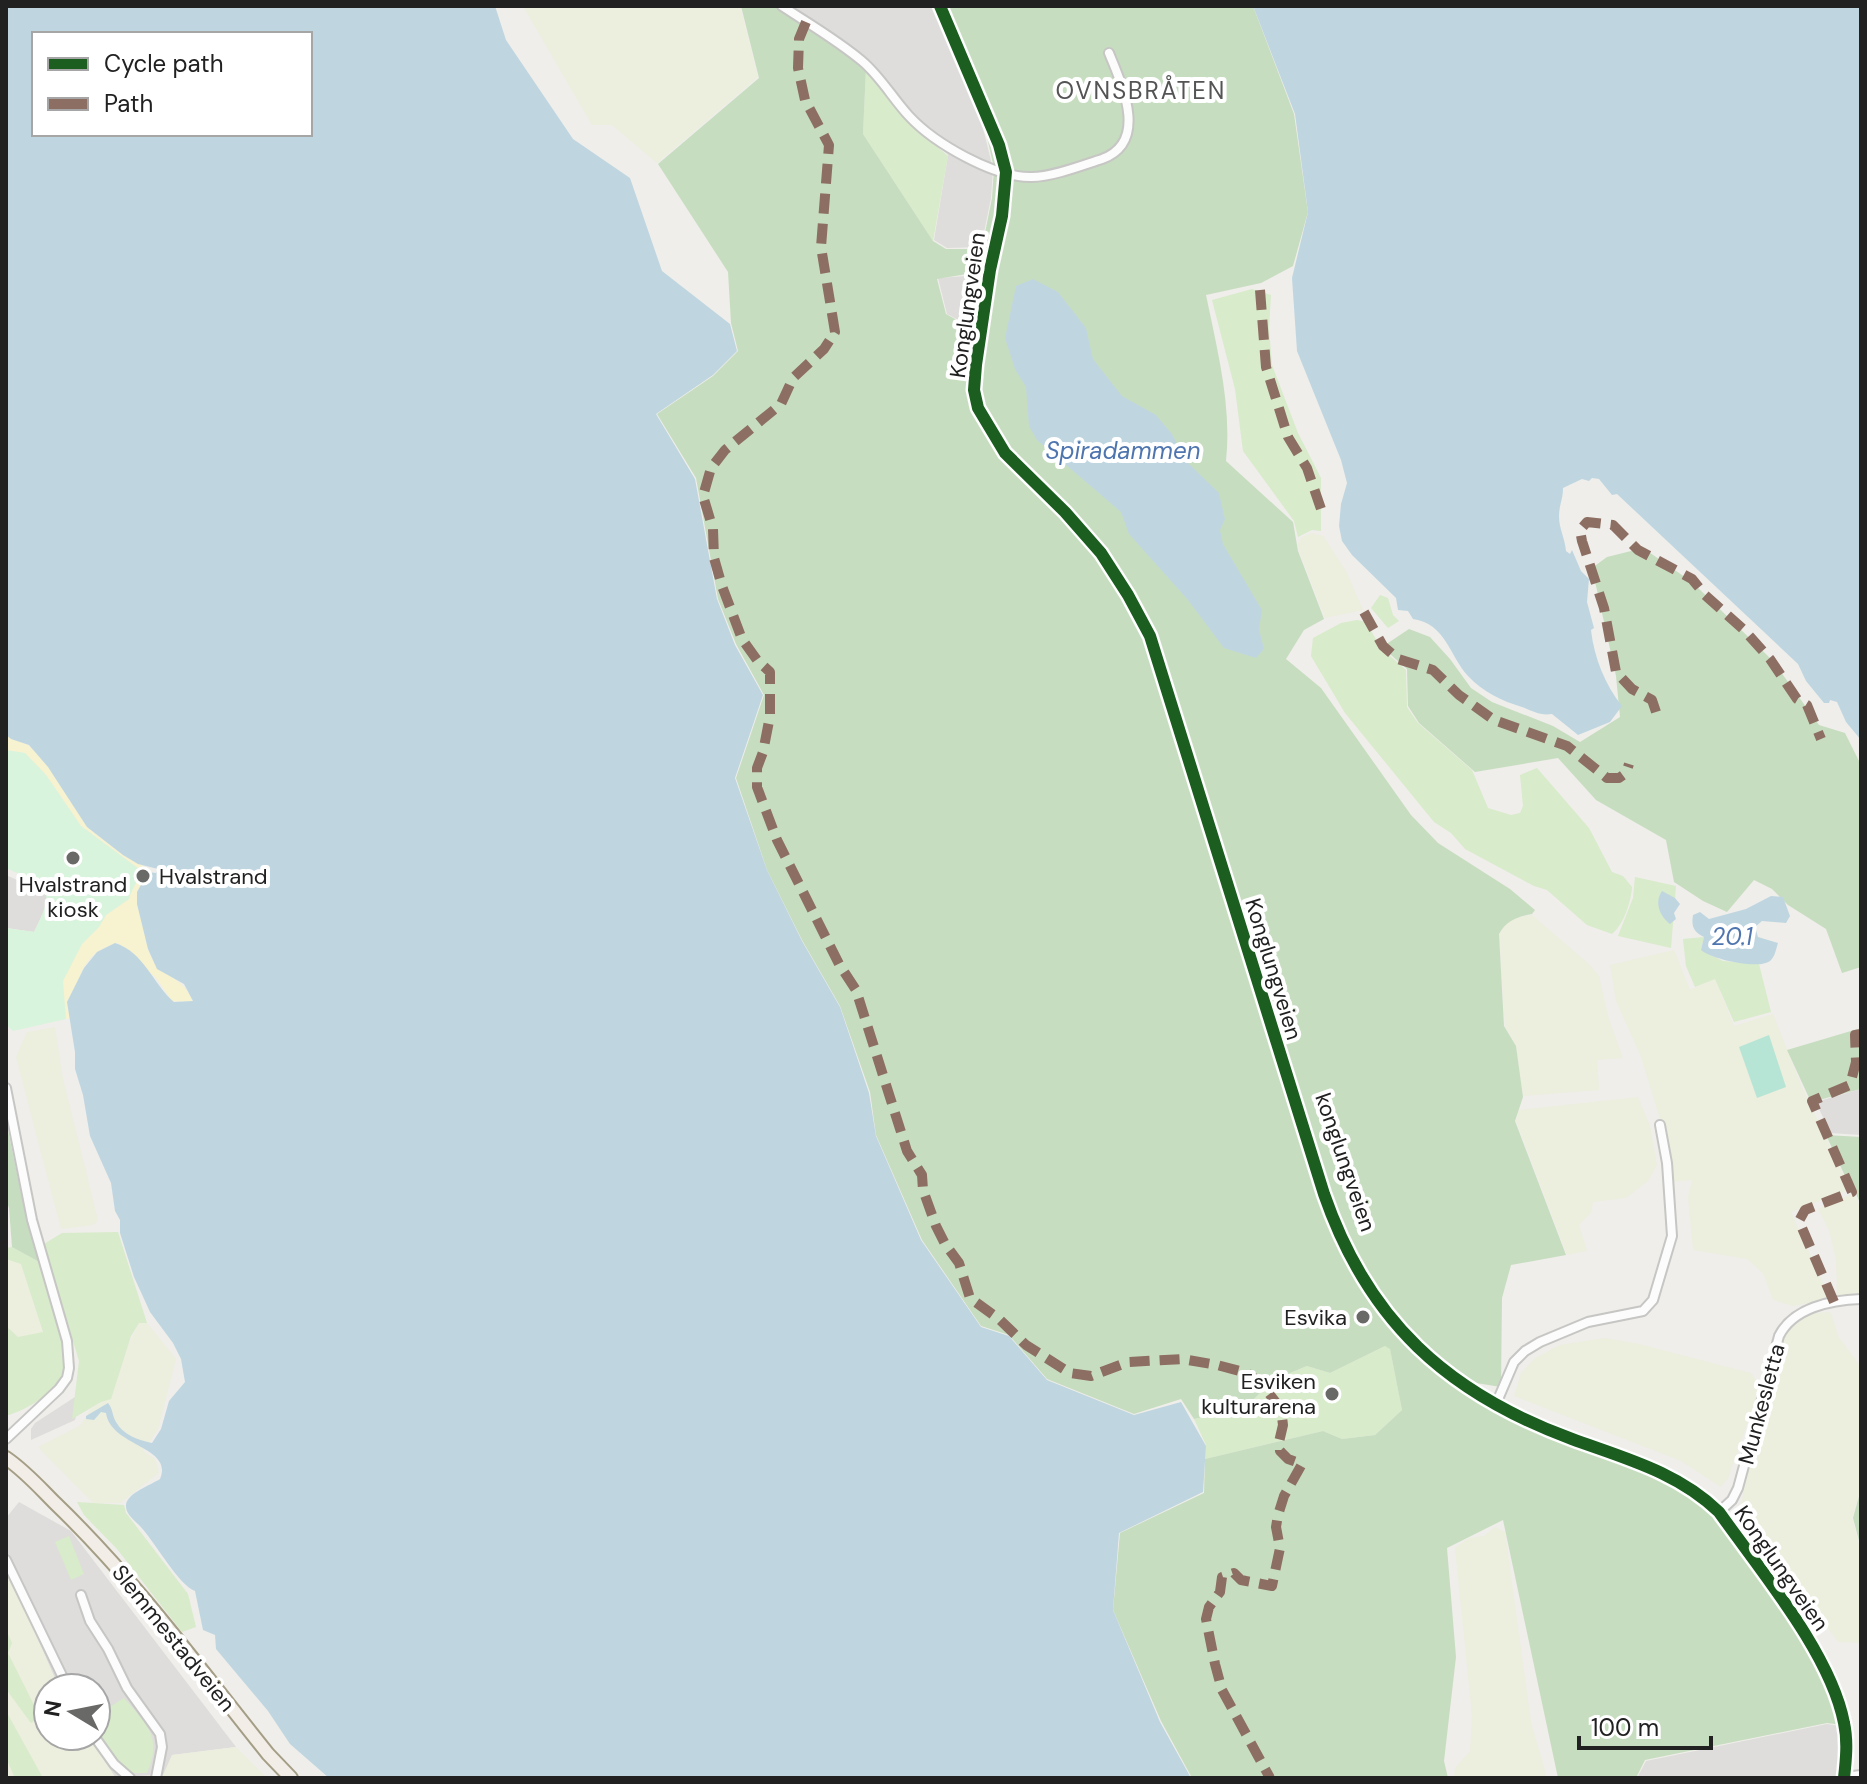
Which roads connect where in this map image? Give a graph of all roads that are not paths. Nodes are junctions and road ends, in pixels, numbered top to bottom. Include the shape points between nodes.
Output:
1 (782, 6) edge
2 (940, 6) edge
3 (1109, 53) dead end
4 (1006, 172) junction
5 (6, 1088) edge
6 (1660, 1125) dead end
7 (1861, 1299) edge
8 (1496, 1404) junction
9 (6, 1439) edge
10 (6, 1458) edge
11 (6, 1468) edge
12 (53, 1501) junction
13 (1719, 1512) junction
14 (6, 1560) edge
15 (81, 1595) dead end
16 (60, 1672) edge
17 (104, 1752) edge
18 (1861, 1775) edge
19 (1844, 1777) edge
20 (130, 1778) edge
21 (156, 1778) edge
22 (291, 1778) edge

1 - 4 street via 864,62 940,144
2 - 4 street, Konglungveien
3 - 4 street via 1127,99 1129,122 1119,151 1032,177
4 - 8 street, Konglungveien via 976,365 978,408 1005,453 1101,553 1150,636 1324,1194 1349,1257 1386,1314 1416,1346
5 - 9 street via 69,1368 59,1389
6 - 8 street via 1672,1236 1653,1300 1643,1311 1588,1322 1525,1351 1514,1362
7 - 13 street, Munkesletta via 1799,1312 1784,1325 1738,1488
8 - 13 street, Konglungveien via 1669,1475
10 - 12 main road, Slemmestadveien
11 - 12 main road, Slemmestadveien
12 - 22 main road, Slemmestadveien via 135,1586
13 - 19 street, Konglungveien via 1827,1672 1845,1726
14 - 16 street
15 - 21 street via 127,1688 160,1734
17 - 20 street
18 - 19 street

